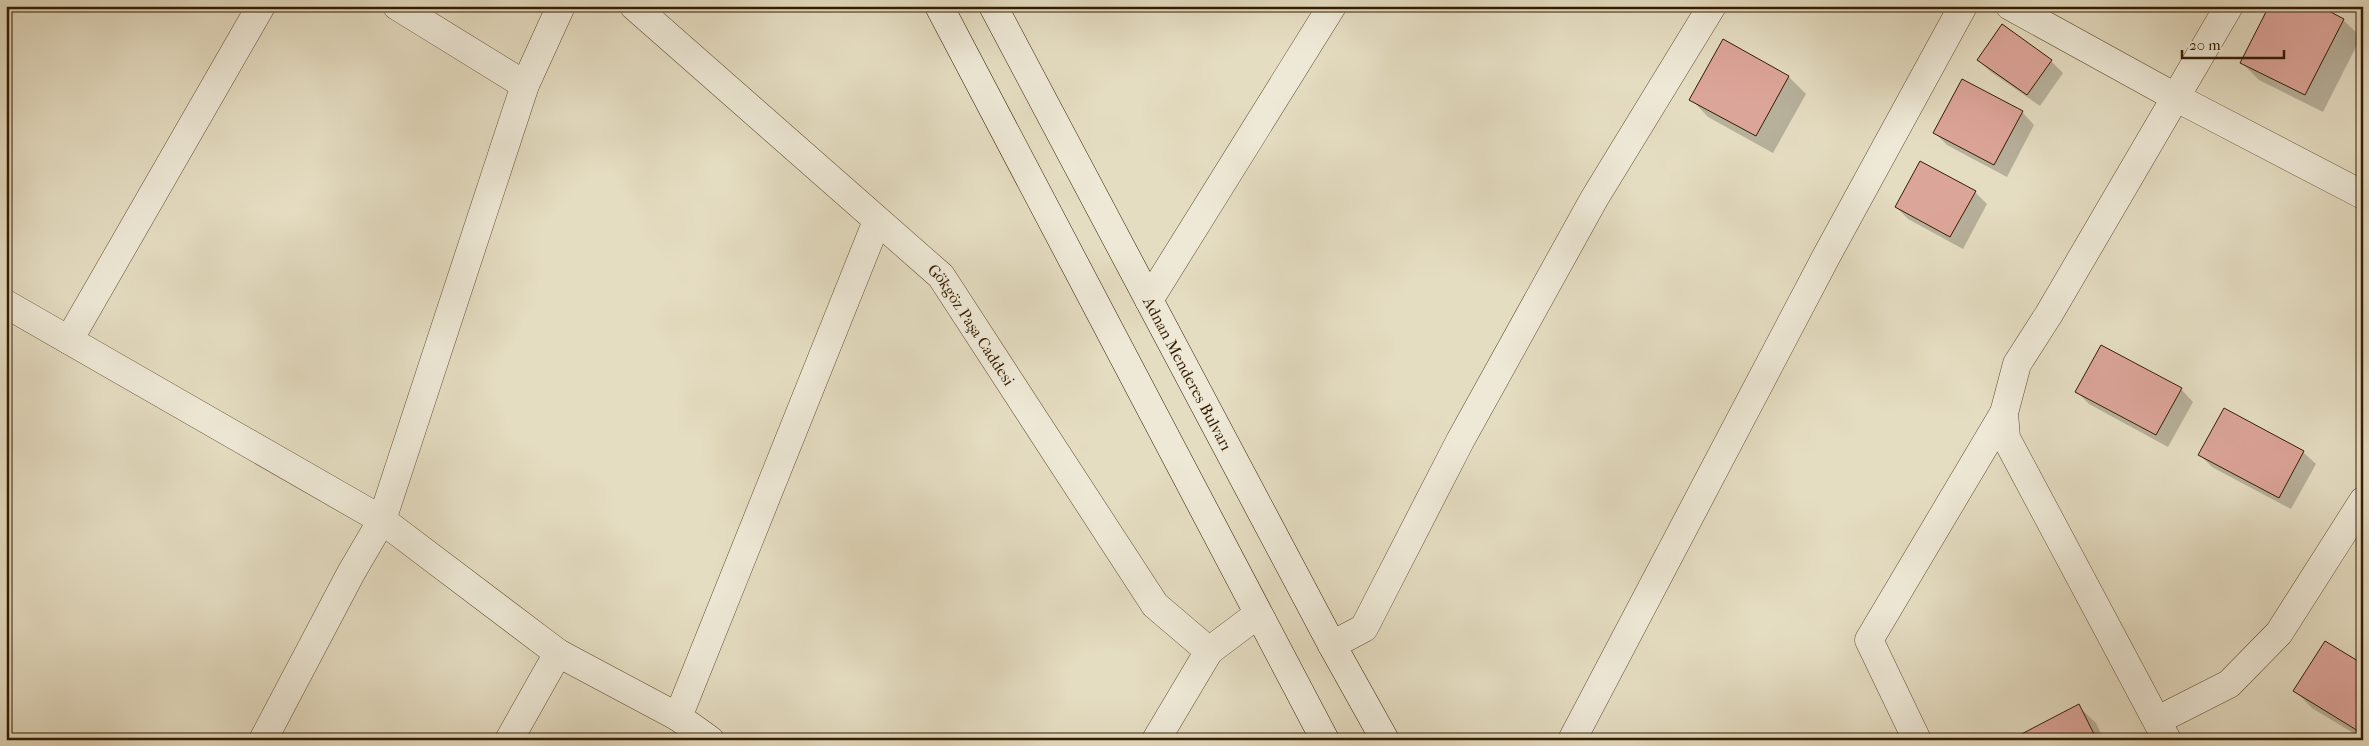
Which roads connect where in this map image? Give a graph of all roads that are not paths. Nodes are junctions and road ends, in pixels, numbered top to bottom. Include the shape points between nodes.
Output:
1 (261, 6) edge
2 (397, 6) edge
3 (561, 6) edge
4 (634, 6) edge
5 (939, 6) edge
6 (993, 6) edge
7 (1332, 6) edge
8 (1712, 6) edge
9 (1963, 6) edge
10 (2010, 6) edge
11 (2228, 6) edge
12 (525, 85) junction
13 (2177, 98) junction
14 (2363, 195) edge
15 (877, 221) junction
16 (1149, 300) junction
17 (6, 304) edge
18 (69, 340) junction
19 (2004, 413) junction
20 (2363, 500) edge
21 (382, 520) junction
22 (1257, 615) junction
23 (1332, 645) junction
24 (1209, 651) junction
25 (558, 653) junction
26 (678, 717) junction
27 (2163, 730) edge
28 (263, 740) edge
29 (509, 740) edge
30 (710, 740) edge
31 (1156, 740) edge
32 (1324, 740) edge
33 (1385, 740) edge
34 (1572, 740) edge
35 (1917, 740) edge

1 - 18 street
2 - 12 street
3 - 12 street
4 - 15 street, Gökgöz Paşa Caddesi
5 - 22 street
6 - 16 street, Adnan Menderes Bulvarı
7 - 16 street
8 - 23 street via 1594,199 1460,441 1364,628
9 - 34 street via 1826,254
10 - 13 street
11 - 13 street
12 - 21 street
13 - 14 street
13 - 19 street via 2018,364
15 - 24 street, Gökgöz Paşa Caddesi via 941,276 1155,605
15 - 26 street
16 - 23 street, Adnan Menderes Bulvarı
17 - 18 street
18 - 21 street
19 - 27 street via 2006,438
19 - 35 street via 1869,640
20 - 27 street via 2280,633 2229,684
21 - 25 street
21 - 28 street
22 - 24 street
22 - 32 street
23 - 33 street, Adnan Menderes Bulvarı
24 - 31 street
25 - 26 street
25 - 29 street
26 - 30 street

